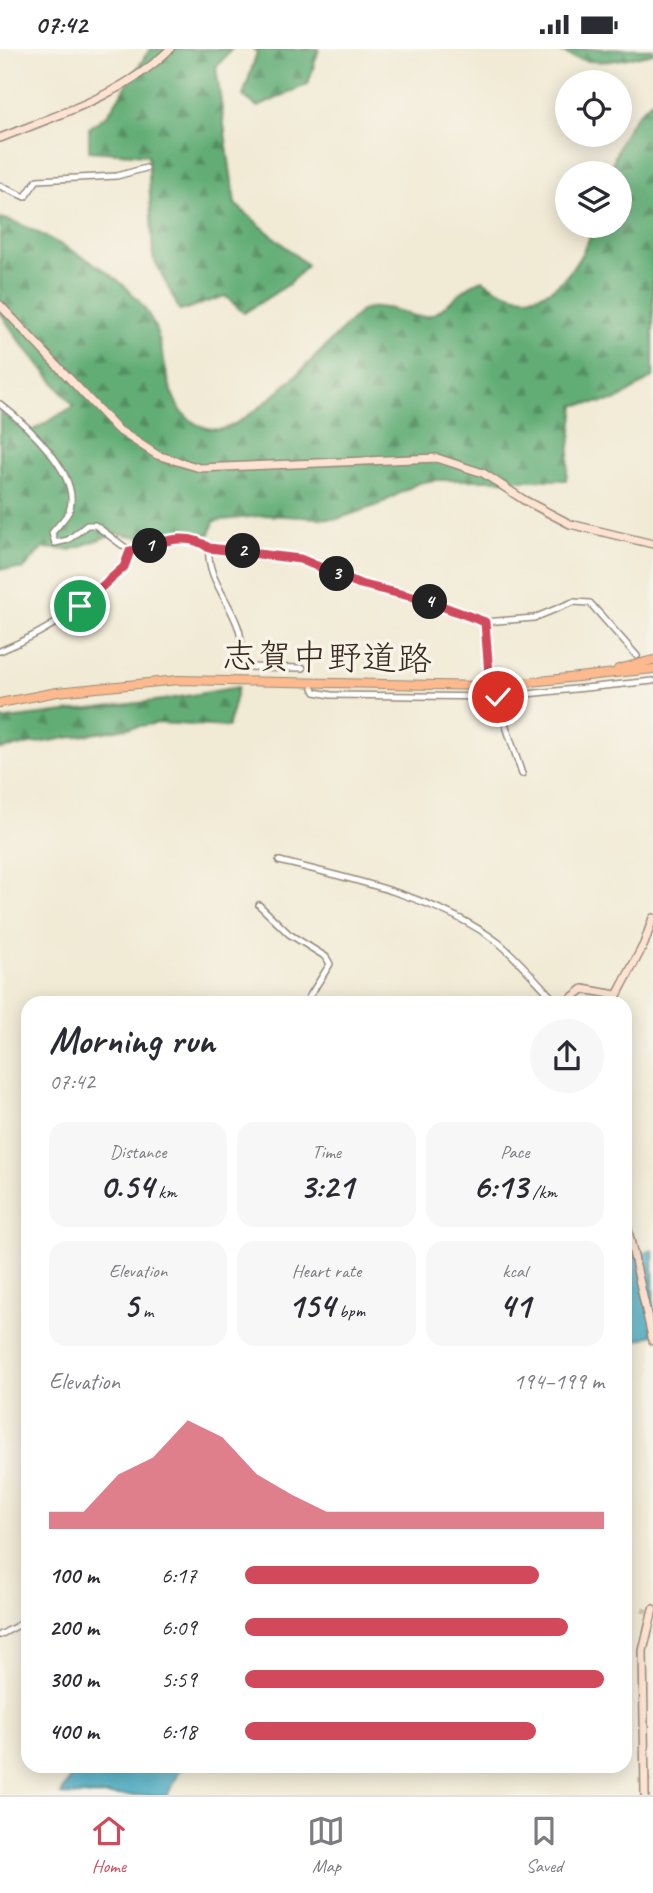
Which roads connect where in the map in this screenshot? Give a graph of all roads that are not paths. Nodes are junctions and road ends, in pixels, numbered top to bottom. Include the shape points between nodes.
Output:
1 (170, 49) edge
2 (0, 138) edge
3 (146, 168) dead end
4 (0, 186) edge
5 (0, 305) edge
6 (0, 404) edge
7 (653, 544) edge
8 (209, 548) junction
9 (130, 551) junction
10 (485, 622) junction
11 (0, 651) edge
12 (637, 656) dead end
13 (653, 660) edge
14 (303, 668) dead end
15 (653, 669) edge
16 (595, 676) junction
17 (653, 681) edge
18 (313, 688) dead end
19 (498, 697) junction
20 (2, 703) edge
21 (522, 774) dead end
22 (279, 860) dead end
23 (259, 905) dead end
24 (653, 918) edge
25 (310, 996) edge
26 (551, 996) edge
27 (574, 996) edge
28 (605, 996) edge
29 (617, 996) edge
30 (632, 1252) edge
31 (653, 1341) edge
32 (653, 1609) edge
33 (21, 1624) edge
34 (0, 1635) edge
35 (645, 1795) edge

1 - 2 street via 115,89
3 - 4 street via 117,176 37,180 25,197
5 - 7 street via 117,429 173,461 200,468 437,458 484,473 570,524
6 - 9 street via 41,439 56,459 70,494 69,510 52,533 55,543 68,540 83,526 95,525
8 - 9 street via 186,537
8 - 10 street via 300,559 360,584 425,600
8 - 14 street via 208,562 239,629 243,660 249,667
9 - 11 street via 124,567 61,621
10 - 12 street via 534,618 573,602 590,603
10 - 19 street via 489,675
13 - 16 main road
15 - 16 main road, 志賀中野道路
16 - 20 main road, 志賀中野道路, bridge via 486,686 178,680 57,692
17 - 19 street
18 - 19 street via 331,695
19 - 21 street
22 - 26 street via 387,889 453,916 500,944
23 - 25 street via 330,964
24 - 29 street
27 - 28 street via 583,989
30 - 31 street
32 - 35 street via 643,1651
33 - 34 street

